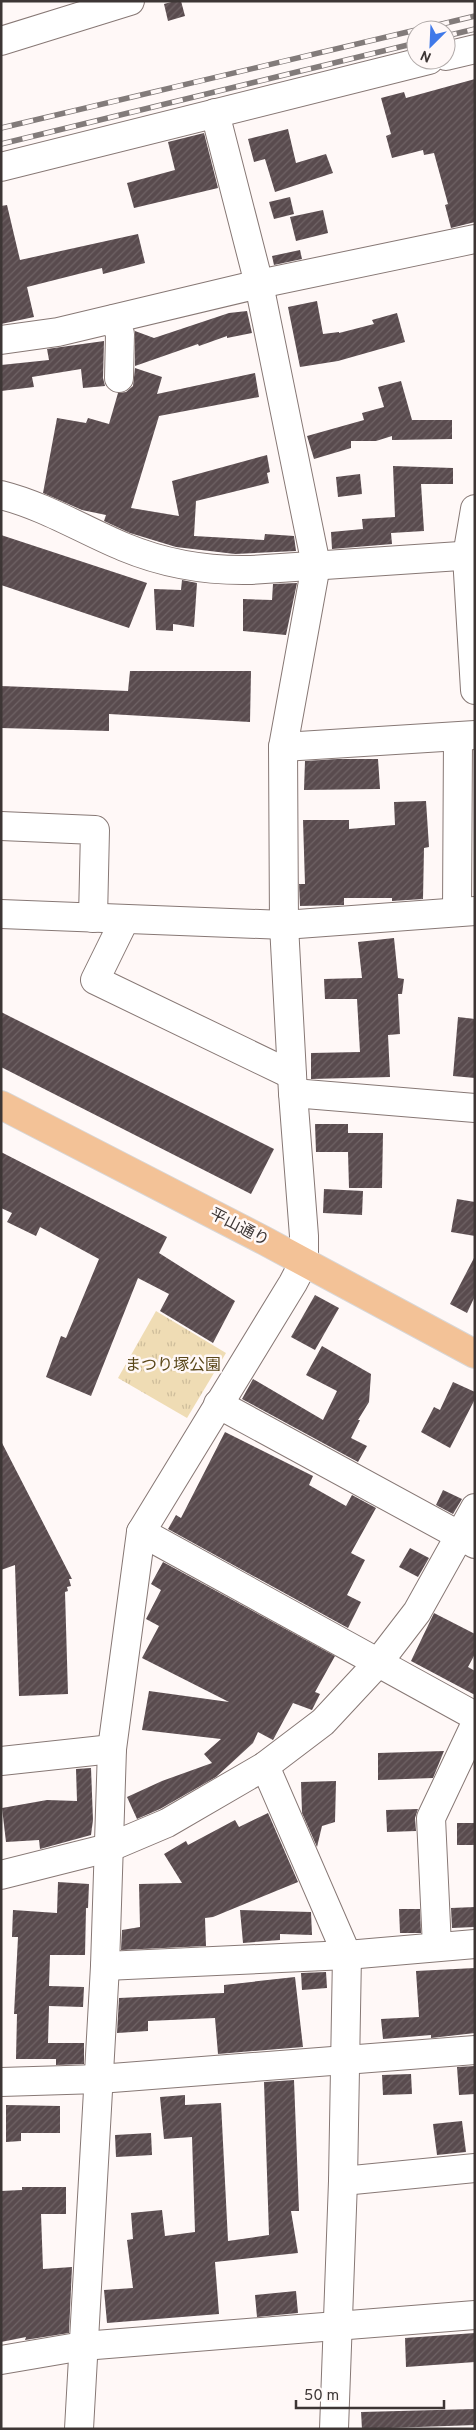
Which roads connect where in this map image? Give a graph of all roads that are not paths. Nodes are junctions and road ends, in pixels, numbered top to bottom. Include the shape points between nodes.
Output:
1 (112, 4) edge
2 (1, 41) edge
3 (475, 48) edge
4 (456, 53) edge
5 (406, 66) edge
6 (215, 113) junction
7 (1, 167) edge
8 (475, 239) edge
9 (260, 284) junction
10 (114, 319) junction
11 (1, 340) edge
12 (119, 378) dead end
13 (1, 495) edge
14 (475, 509) edge
15 (471, 556) edge
16 (316, 565) junction
17 (475, 690) edge
18 (466, 736) edge
19 (283, 747) junction
20 (1, 826) edge
21 (466, 911) edge
22 (1, 914) edge
23 (93, 918) junction
24 (125, 919) junction
25 (284, 925) junction
26 (293, 1084) junction
27 (1, 1104) edge
28 (475, 1108) edge
29 (304, 1262) junction
30 (475, 1354) edge
31 (218, 1404) junction
32 (475, 1508) edge
33 (141, 1532) junction
34 (467, 1540) edge
35 (377, 1664) junction
36 (475, 1716) edge
37 (475, 1726) edge
38 (112, 1749) junction
39 (1, 1761) edge
40 (265, 1766) junction
41 (108, 1848) junction
42 (1, 1875) edge
43 (475, 1944) edge
44 (437, 1947) junction
45 (347, 1954) junction
46 (105, 1966) junction
47 (475, 2050) edge
48 (346, 2060) junction
49 (99, 2078) junction
50 (1, 2082) edge
51 (475, 2168) edge
52 (343, 2180) junction
53 (475, 2315) edge
54 (339, 2325) junction
55 (82, 2346) junction
56 (1, 2360) edge
57 (79, 2429) edge
58 (334, 2429) edge

1 - 2 street
3 - 4 street
5 - 6 street
6 - 7 street
6 - 9 street
8 - 9 street
9 - 10 street
9 - 16 street
10 - 11 street via 58,332
10 - 12 street via 120,334
13 - 16 street via 41,508 124,547 188,566 236,570
14 - 15 street
15 - 16 street
15 - 17 street
16 - 19 street
18 - 19 street
18 - 21 street
19 - 25 street
20 - 23 street via 95,830
21 - 25 street
22 - 23 street
23 - 24 street
24 - 25 street
24 - 26 street via 95,980
25 - 26 street
26 - 28 street
26 - 29 street
27 - 29 main road, 平山通り
29 - 30 main road, 平山通り
29 - 31 street
31 - 33 street
31 - 34 street
32 - 34 street
33 - 35 street
33 - 38 street
34 - 35 street
35 - 36 street
35 - 40 street via 323,1722
37 - 44 street via 431,1818
38 - 39 street
38 - 41 street
40 - 41 street via 167,1824
40 - 45 street
41 - 42 street
41 - 46 street
43 - 44 street
44 - 45 street
45 - 46 street
45 - 48 street
46 - 49 street
47 - 48 street
48 - 49 street
48 - 52 street
49 - 50 street
49 - 55 street
51 - 52 street
52 - 54 street
53 - 54 street
54 - 55 street
54 - 58 street
55 - 56 street
55 - 57 street

